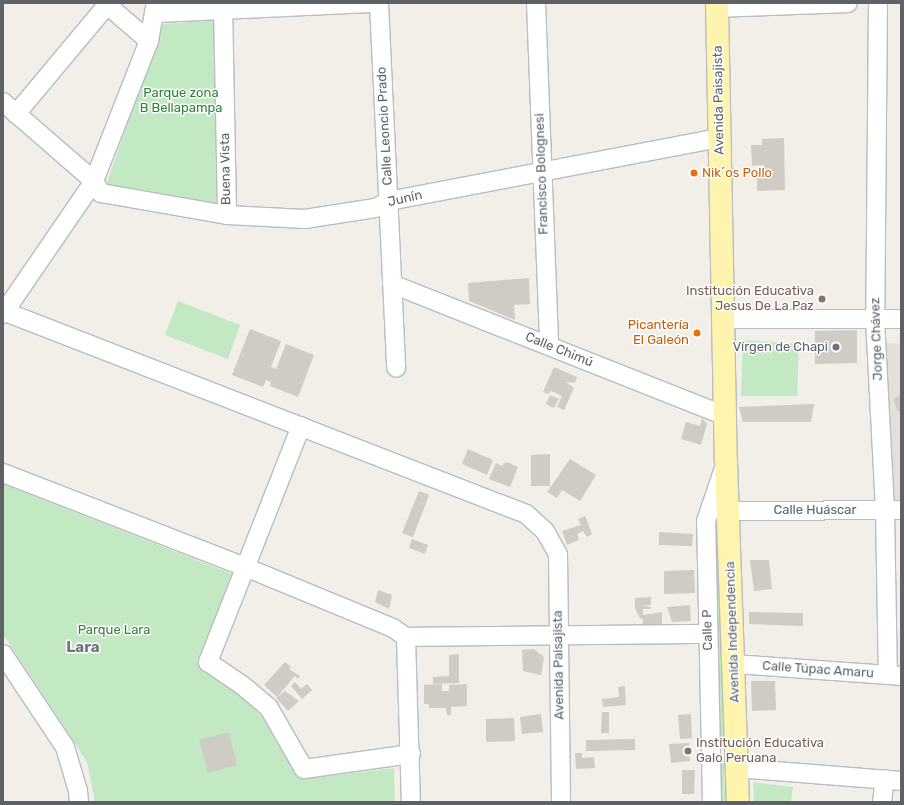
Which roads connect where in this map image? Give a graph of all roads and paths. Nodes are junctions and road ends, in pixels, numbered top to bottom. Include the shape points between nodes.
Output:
1 (372, 3) edge
2 (379, 3) edge
3 (536, 3) edge
4 (848, 3) edge
5 (878, 3) edge
6 (106, 4) edge
7 (717, 6) edge
8 (178, 7) edge
9 (223, 7) edge
10 (156, 8) edge
11 (149, 41) junction
12 (9, 108) edge
13 (720, 138) junction
14 (542, 172) junction
15 (94, 181) junction
16 (389, 201) junction
17 (227, 215) junction
18 (392, 284) junction
19 (4, 312) edge
20 (723, 319) junction
21 (875, 319) junction
22 (901, 319) edge
23 (549, 346) junction
24 (396, 368) dead end
25 (726, 416) junction
26 (301, 426) junction
27 (726, 461) junction
28 (3, 473) edge
29 (893, 510) edge
30 (729, 511) junction
31 (245, 567) junction
32 (708, 634) junction
33 (559, 635) junction
34 (406, 637) junction
35 (3, 654) edge
36 (735, 664) junction
37 (894, 675) edge
38 (411, 754) junction
39 (737, 768) junction
40 (893, 780) edge
41 (79, 802) edge
42 (411, 802) edge
43 (561, 802) edge
44 (712, 802) edge
45 (738, 802) edge
46 (882, 802) edge

1 - 9 street
2 - 16 street, Calle Leoncio Prado
3 - 14 street, Francisco Bolognesi
4 - 7 street
5 - 21 street, Jorge Chávez
6 - 11 street
6 - 12 street
7 - 13 main road, Avenida Paisajista
8 - 9 street
8 - 10 street
9 - 17 street, Buena Vista
10 - 11 street
11 - 15 street
12 - 15 street, Junín
13 - 14 street, Junín
13 - 20 main road, Avenida Paisajista
14 - 16 street, Junín
14 - 23 street, Francisco Bolognesi
15 - 17 street, Junín via 101,193
15 - 19 street
16 - 17 street, Junín via 375,208 305,219
16 - 18 street, Calle Leoncio Prado
18 - 23 street, Calle Chimú
18 - 24 street, Calle Leoncio Prado
19 - 26 street, Avenida Paisajista
20 - 21 street
20 - 25 main road, Avenida Paisajista
21 - 22 street
21 - 29 street, Jorge Chávez
23 - 25 street, Calle Chimú
25 - 27 main road, Avenida Paisajista
26 - 31 street
26 - 33 street, Avenida Paisajista via 526,514 545,531 558,554
27 - 30 main road, Avenida Independencia
27 - 32 street, Calle P via 706,521
28 - 31 street
29 - 30 street, Calle Huáscar
29 - 37 street, Jorge Chávez
30 - 36 main road, Avenida Independencia
31 - 34 street via 393,628
31 - 38 street via 208,662 242,685 269,708 304,769
32 - 33 street
32 - 44 street, Calle P
33 - 34 street
33 - 43 street, Avenida Paisajista
34 - 38 street
35 - 41 street via 65,747
36 - 37 street, Calle Túpac Amaru
36 - 39 main road, Avenida Independencia
38 - 42 street
39 - 40 street
39 - 45 main road, Avenida Independencia
40 - 46 street

